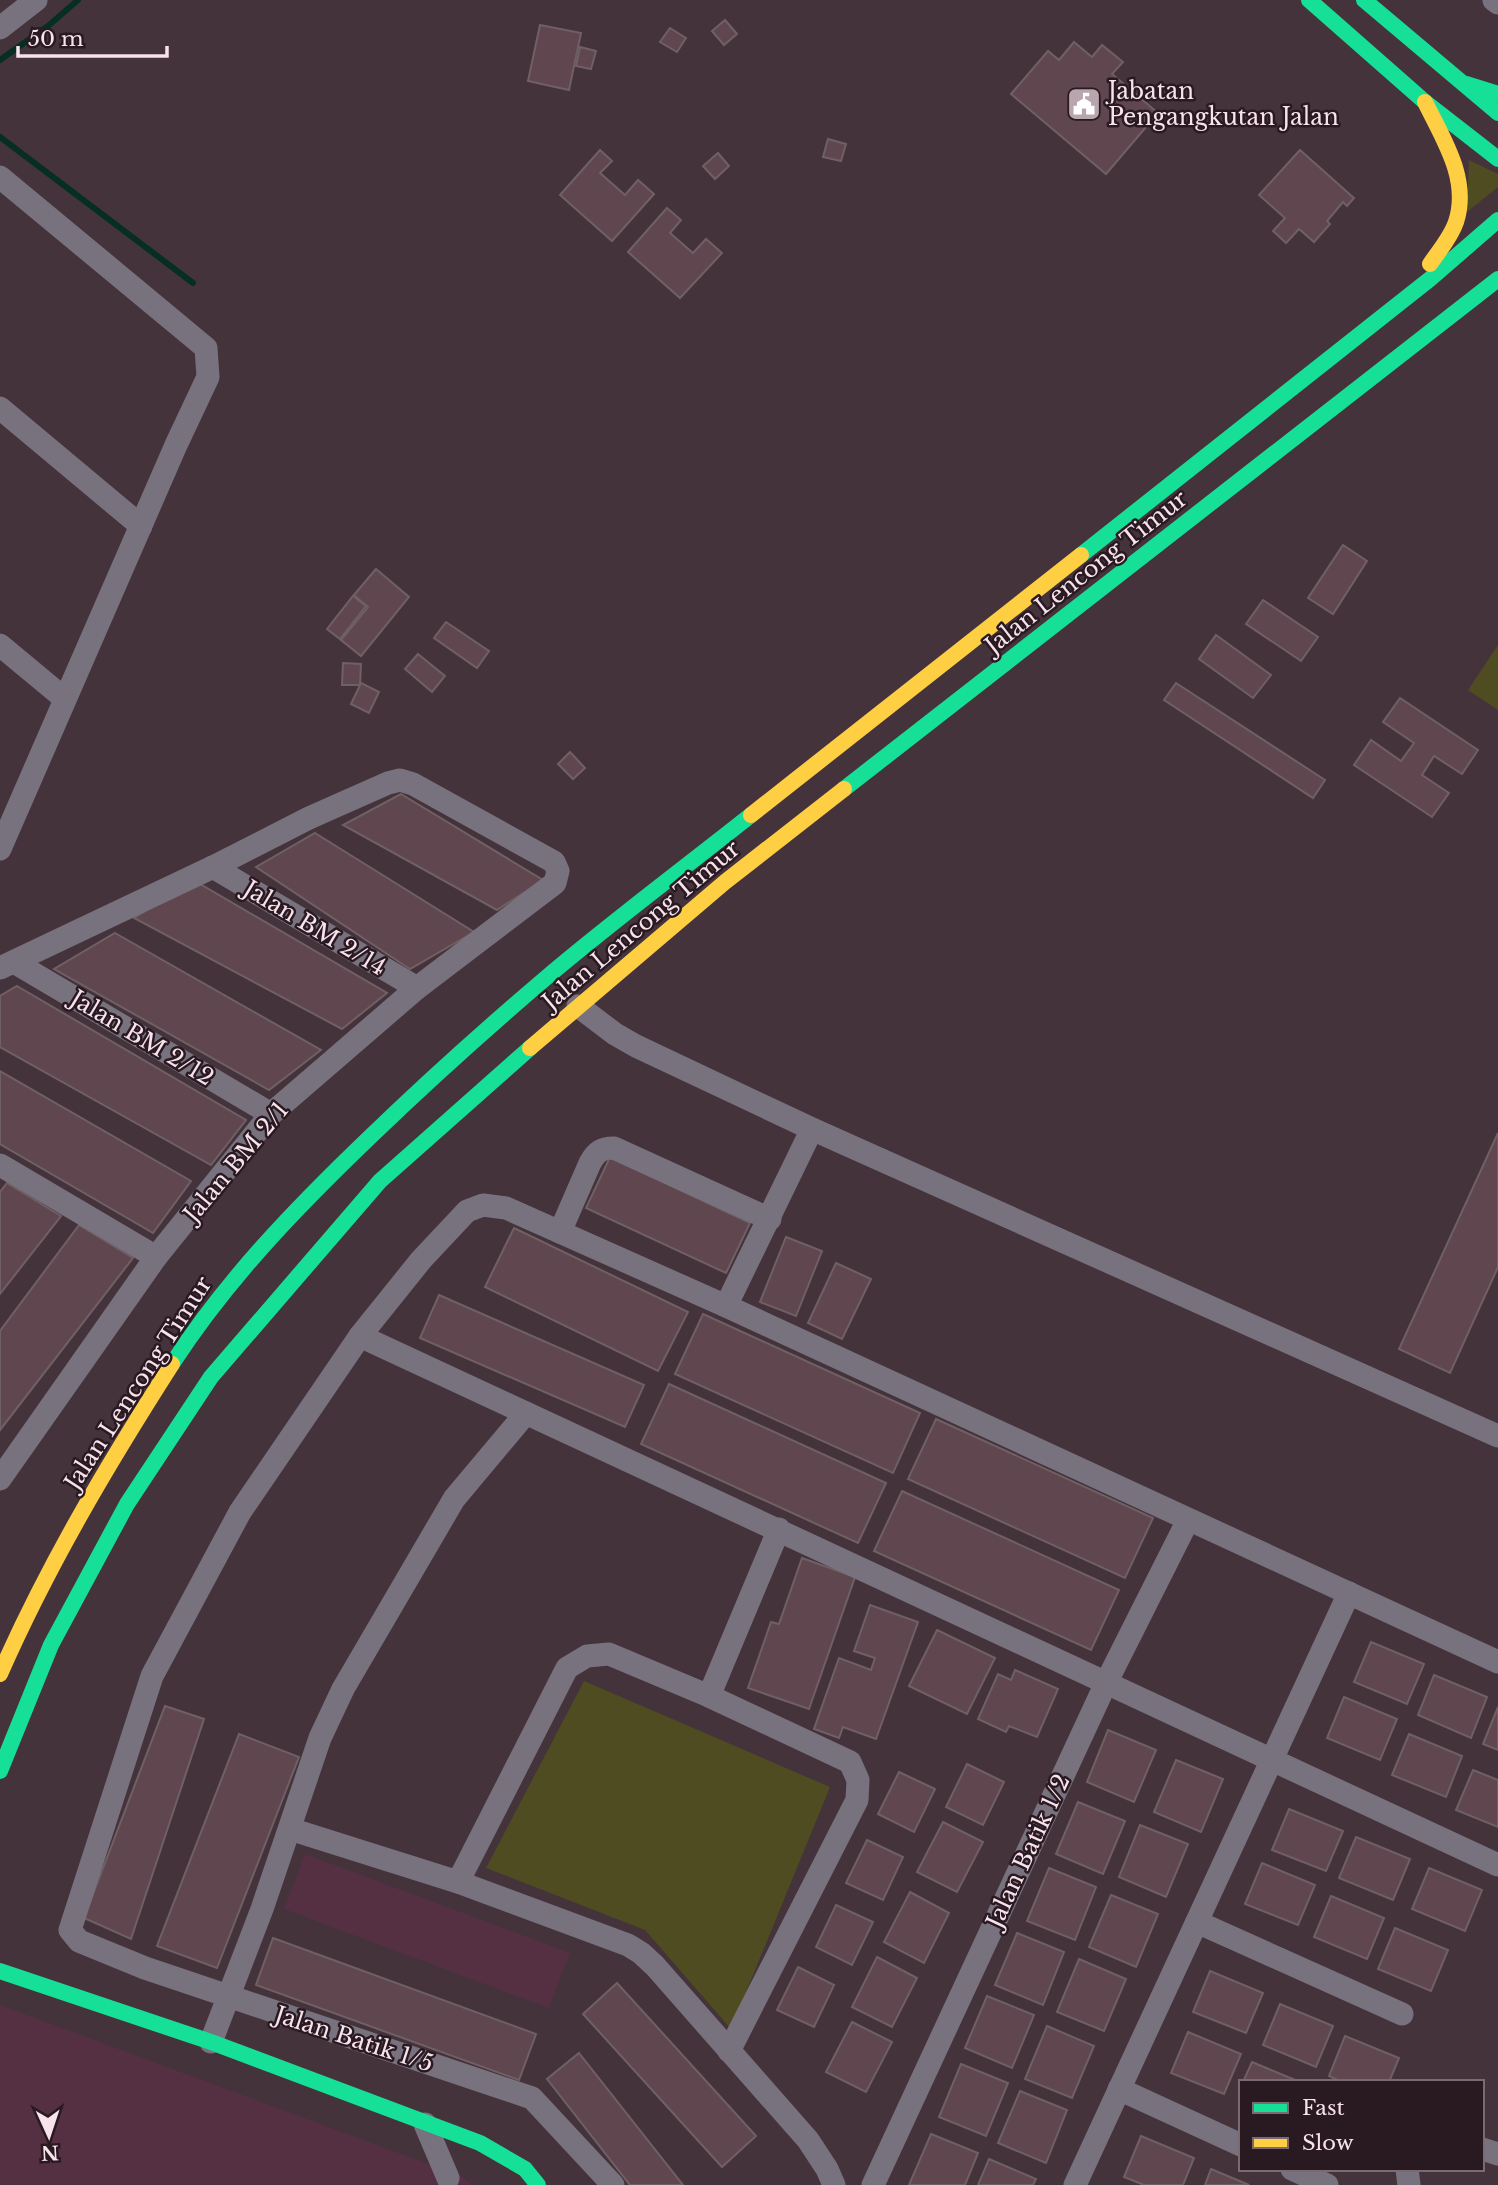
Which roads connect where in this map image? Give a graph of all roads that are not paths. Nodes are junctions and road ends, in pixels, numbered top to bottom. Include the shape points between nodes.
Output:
1 (36, 0) edge
2 (1309, 0) edge
3 (1364, 0) edge
4 (0, 28) edge
5 (1466, 84) junction
6 (1498, 94) edge
7 (1425, 102) junction
8 (1498, 113) edge
9 (1498, 159) edge
10 (0, 177) edge
11 (1498, 220) edge
12 (1498, 279) edge
13 (1498, 290) edge
14 (1409, 295) junction
15 (1467, 305) junction
16 (0, 408) edge
17 (141, 526) junction
18 (0, 645) edge
19 (65, 699) junction
20 (0, 849) edge
21 (213, 867) junction
22 (7, 965) edge
23 (417, 988) junction
24 (578, 1006) junction
25 (271, 1114) junction
26 (812, 1129) junction
27 (0, 1166) edge
28 (769, 1219) junction
29 (561, 1232) junction
30 (156, 1257) junction
31 (726, 1306) junction
32 (360, 1336) junction
33 (526, 1412) junction
34 (1498, 1436) edge
35 (0, 1479) edge
36 (1188, 1520) junction
37 (779, 1529) junction
38 (1349, 1593) junction
39 (1498, 1662) edge
40 (0, 1674) edge
41 (1106, 1683) junction
42 (709, 1696) junction
43 (1272, 1759) junction
44 (0, 1771) edge
45 (290, 1829) junction
46 (1498, 1865) edge
47 (458, 1882) junction
48 (1196, 1922) junction
49 (0, 1971) edge
50 (227, 1997) junction
51 (1402, 2014) dead end
52 (211, 2042) junction
53 (729, 2051) junction
54 (1119, 2089) junction
55 (425, 2124) junction
56 (1239, 2145) edge
57 (1297, 2171) edge
58 (448, 2178) dead end
59 (538, 2185) edge
60 (613, 2185) edge
61 (834, 2185) edge
62 (873, 2185) edge
63 (1075, 2185) edge
64 (1327, 2185) edge

1 - 4 street
2 - 7 main road
3 - 5 main road
5 - 6 main road
5 - 8 main road
7 - 9 main road
7 - 14 main road via 1453,160 1461,196 1451,232
10 - 17 street via 206,348 208,377
11 - 14 main road, Jalan Lencong Timur
12 - 15 main road, Jalan Lencong Timur
13 - 15 main road
14 - 40 main road, Jalan Lencong Timur via 549,975 327,1178 238,1273 180,1352 102,1475 26,1614
15 - 24 main road, Jalan Lencong Timur via 736,873
16 - 17 street
17 - 19 street
18 - 19 street
19 - 20 street
21 - 22 street
21 - 23 street, Jalan BM 2/14
21 - 23 street, Jalan BM 2/1 via 309,818 400,780 554,862 558,871 555,883
22 - 25 street, Jalan BM 2/12
23 - 25 street, Jalan BM 2/1
24 - 26 street via 636,1046
24 - 44 main road, Jalan Lencong Timur via 380,1181 211,1377 127,1504 51,1645
25 - 30 street, Jalan BM 2/1
26 - 28 street
26 - 34 street
27 - 30 street
28 - 29 street via 614,1148 603,1148 590,1163
28 - 31 street
29 - 31 street
29 - 32 street via 506,1208 483,1205 467,1211
30 - 35 street, Jalan BM 2/1
31 - 36 street
32 - 33 street
32 - 50 street, Jalan Batik 1/5 via 240,1512 152,1676 70,1930 79,1941
33 - 37 street
33 - 45 street via 454,1499 343,1689 320,1738
36 - 38 street
36 - 41 street, Jalan Batik 1/2
37 - 41 street
37 - 42 street
38 - 39 street
38 - 43 street
41 - 43 street
41 - 62 street, Jalan Batik 1/2
42 - 47 street via 609,1654 587,1656 567,1668
42 - 53 street via 850,1762 858,1780 857,1800
43 - 46 street
43 - 48 street
45 - 47 street
45 - 50 street
47 - 53 street via 601,1933 641,1953
48 - 51 street
48 - 54 street
49 - 52 main road
50 - 52 street
50 - 60 street, Jalan Batik 1/5 via 532,2098
52 - 55 main road
53 - 61 street via 808,2140
54 - 56 street
54 - 63 street
55 - 58 street
55 - 59 main road via 480,2143 525,2169
57 - 64 street

